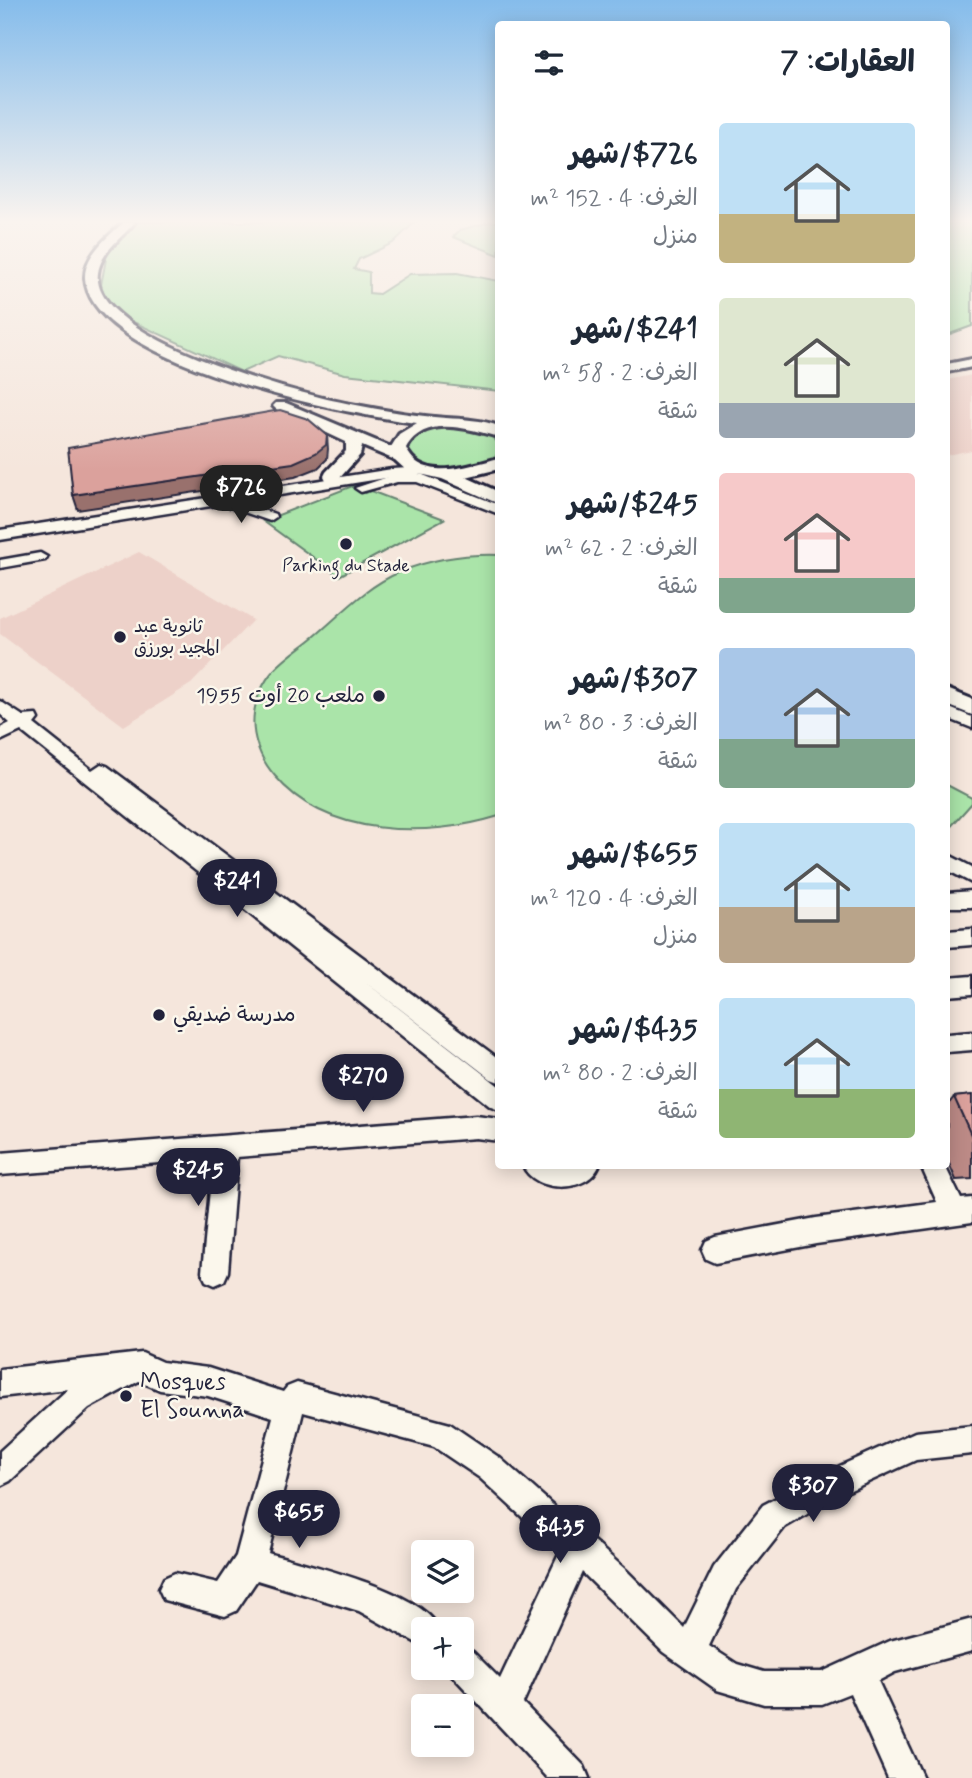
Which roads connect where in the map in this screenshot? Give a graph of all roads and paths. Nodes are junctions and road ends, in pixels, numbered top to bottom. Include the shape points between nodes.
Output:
1 (90, 305) edge
2 (100, 305) edge
3 (972, 363) edge
4 (950, 367) edge
5 (258, 390) junction
6 (301, 415) joint
7 (390, 415) junction
8 (444, 422) junction
9 (494, 428) edge
10 (355, 438) junction
11 (402, 458) junction
12 (495, 464) edge
13 (436, 475) junction
14 (332, 476) junction
15 (361, 488) dead end
16 (495, 497) edge
17 (221, 498) junction
18 (495, 508) edge
19 (270, 517) dead end
20 (0, 529) edge
21 (0, 535) edge
22 (40, 557) dead end
23 (0, 564) edge
24 (950, 687) edge
25 (0, 692) edge
26 (950, 697) edge
27 (972, 697) edge
28 (0, 706) edge
29 (972, 708) edge
30 (950, 713) edge
31 (27, 720) junction
32 (972, 723) edge
33 (0, 735) edge
34 (950, 863) edge
35 (972, 876) edge
36 (972, 899) edge
37 (950, 900) edge
38 (972, 937) edge
39 (950, 939) edge
40 (972, 985) edge
41 (950, 987) edge
42 (972, 1041) edge
43 (950, 1043) edge
44 (495, 1069) edge
45 (495, 1097) edge
46 (495, 1129) edge
47 (226, 1148) junction
48 (0, 1164) edge
49 (542, 1169) edge
50 (581, 1169) edge
51 (935, 1169) edge
52 (963, 1210) edge
53 (715, 1250) dead end
54 (215, 1272) dead end
55 (142, 1367) junction
56 (0, 1382) edge
57 (289, 1408) junction
58 (972, 1440) edge
59 (0, 1471) edge
60 (578, 1547) junction
61 (250, 1563) junction
62 (176, 1589) dead end
63 (411, 1621) edge
64 (972, 1635) edge
65 (690, 1651) junction
66 (858, 1674) junction
67 (474, 1675) edge
68 (505, 1706) junction
69 (572, 1778) edge
70 (906, 1778) edge

1 - 5 highway via 132,339
2 - 5 highway via 138,336
3 - 4 highway
5 - 6 highway
5 - 7 highway
6 - 10 highway
7 - 8 highway
7 - 10 highway
8 - 9 highway
8 - 11 highway via 405,436 398,445
10 - 11 highway
10 - 14 highway via 354,452
11 - 13 highway
11 - 14 main road via 374,469
12 - 13 highway via 474,472
13 - 15 street
13 - 16 highway
13 - 17 main road via 392,473
13 - 18 street
14 - 17 main road
17 - 19 street
17 - 20 main road
17 - 21 main road
22 - 23 street
24 - 27 highway
25 - 31 street
26 - 29 highway
28 - 31 street
30 - 32 street
31 - 33 street
31 - 44 street
31 - 45 street
34 - 35 street
36 - 37 street
38 - 39 street
40 - 41 street
42 - 43 street
46 - 47 street via 476,1127
47 - 48 street
47 - 54 street
49 - 50 street via 557,1175
51 - 52 street
52 - 53 street
55 - 56 street
55 - 57 street via 160,1376 208,1381
55 - 59 street via 79,1398
57 - 60 street via 298,1397 440,1434 490,1468
57 - 61 street
58 - 65 street via 915,1446 774,1516 725,1578
60 - 65 street via 674,1641
60 - 68 street
61 - 62 street via 225,1600
61 - 63 street via 341,1587
64 - 66 street via 890,1657
65 - 66 street via 729,1678 764,1688 822,1688
66 - 70 street
67 - 68 street
68 - 69 street

